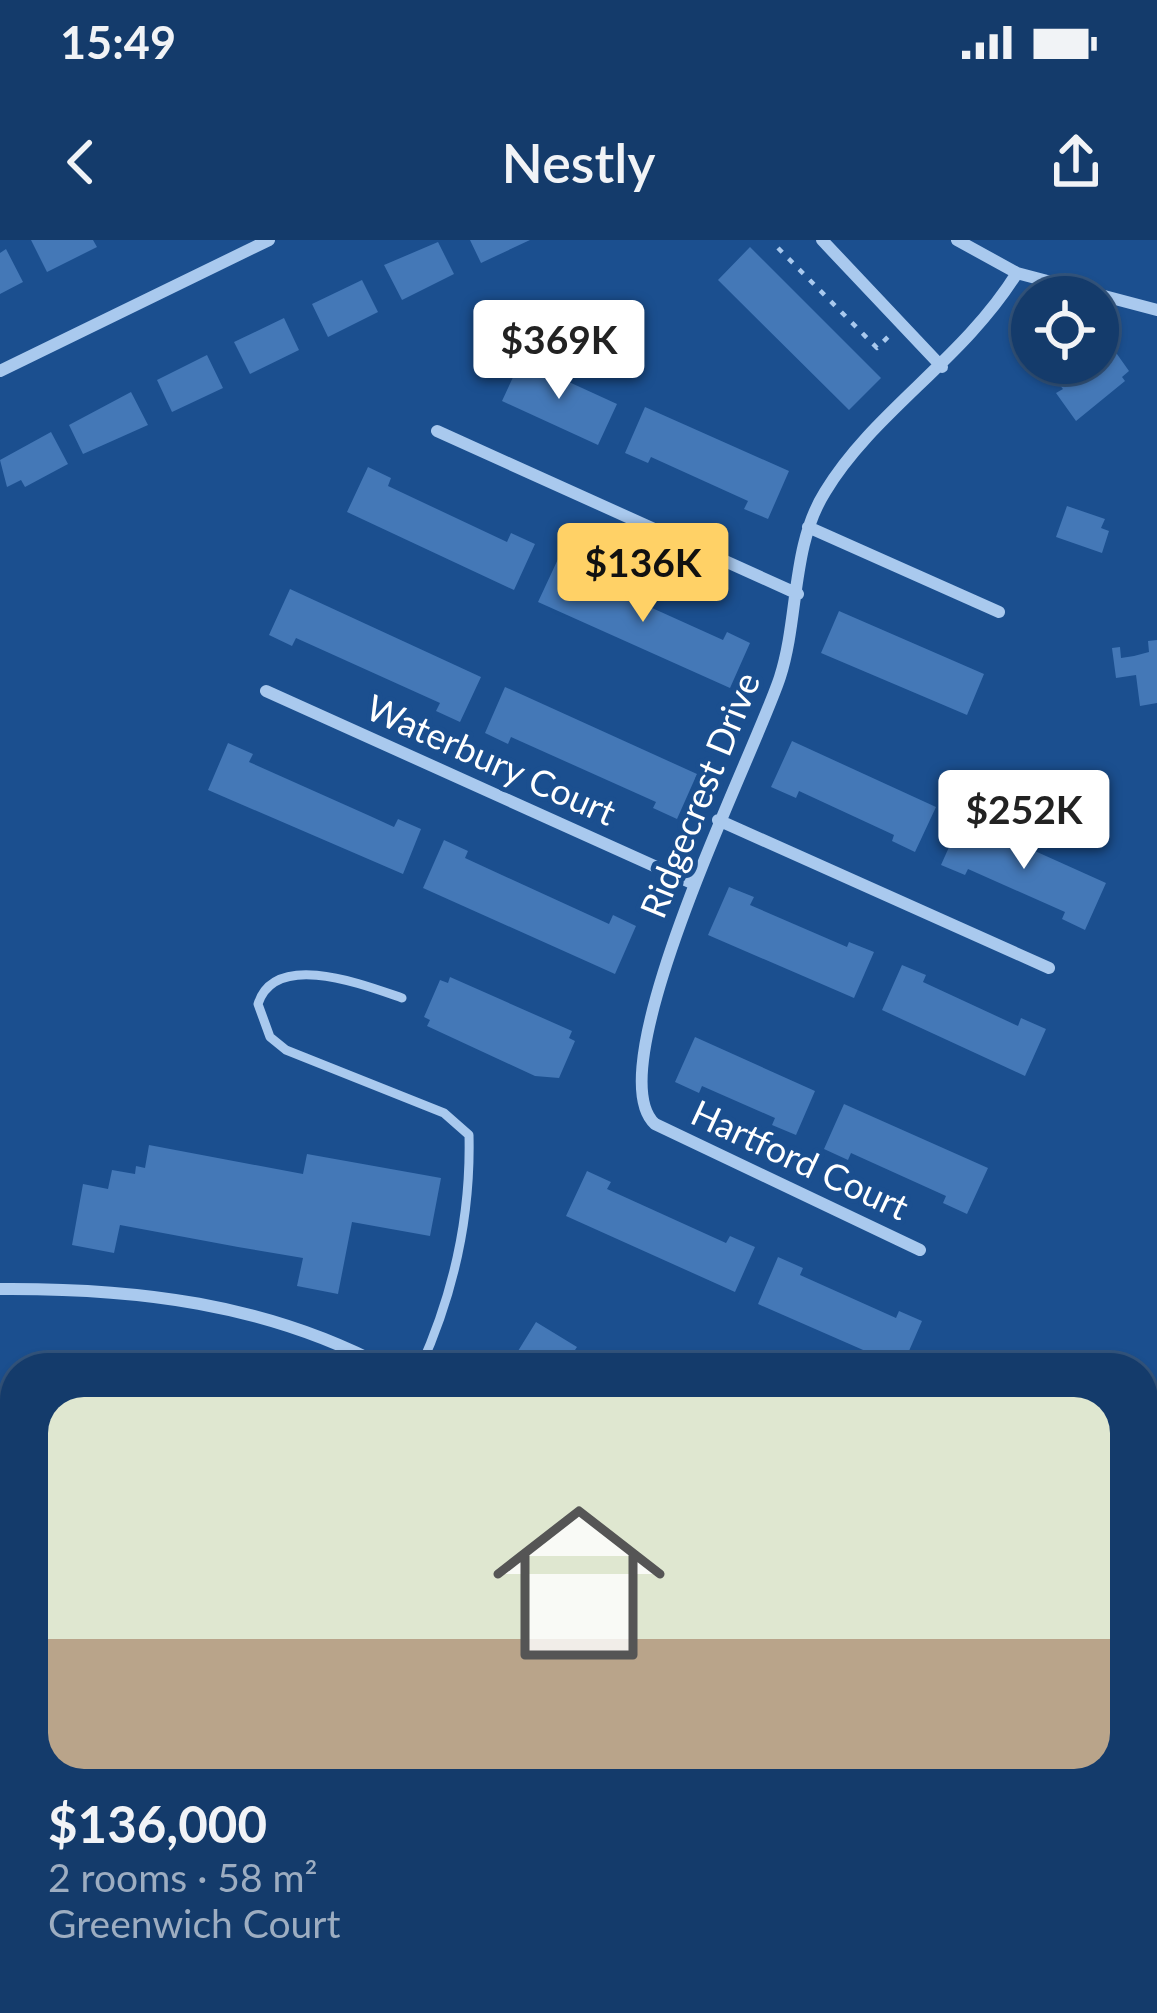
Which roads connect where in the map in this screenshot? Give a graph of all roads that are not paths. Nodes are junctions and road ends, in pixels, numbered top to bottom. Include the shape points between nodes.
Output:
1 (268, 240) edge
2 (822, 240) edge
3 (957, 240) edge
4 (1017, 272) junction
5 (1157, 310) edge
6 (942, 367) junction
7 (0, 371) edge
8 (436, 430) dead end
9 (808, 527) junction
10 (798, 594) junction
11 (999, 612) dead end
12 (266, 691) dead end
13 (718, 820) junction
14 (692, 883) junction
15 (1049, 968) dead end
16 (402, 998) dead end
17 (655, 1124) joint
18 (920, 1250) dead end
19 (0, 1289) edge
20 (353, 1353) edge
21 (426, 1353) edge

1 - 7 street
2 - 6 street
3 - 4 street
4 - 5 street
4 - 6 street, Ridgecrest Drive
6 - 9 street, Ridgecrest Drive via 842,467
8 - 10 street
9 - 10 street, Ridgecrest Drive
9 - 11 street
10 - 13 street, Ridgecrest Drive via 780,678
12 - 14 street, Waterbury Court
13 - 14 street, Ridgecrest Drive
13 - 15 street
14 - 17 street, Ridgecrest Drive via 646,1058 641,1102
16 - 21 lane via 360,984 282,976 258,1004 270,1036 286,1050 444,1113 469,1135 465,1225
17 - 18 street, Hartford Court
19 - 20 street via 194,1301

